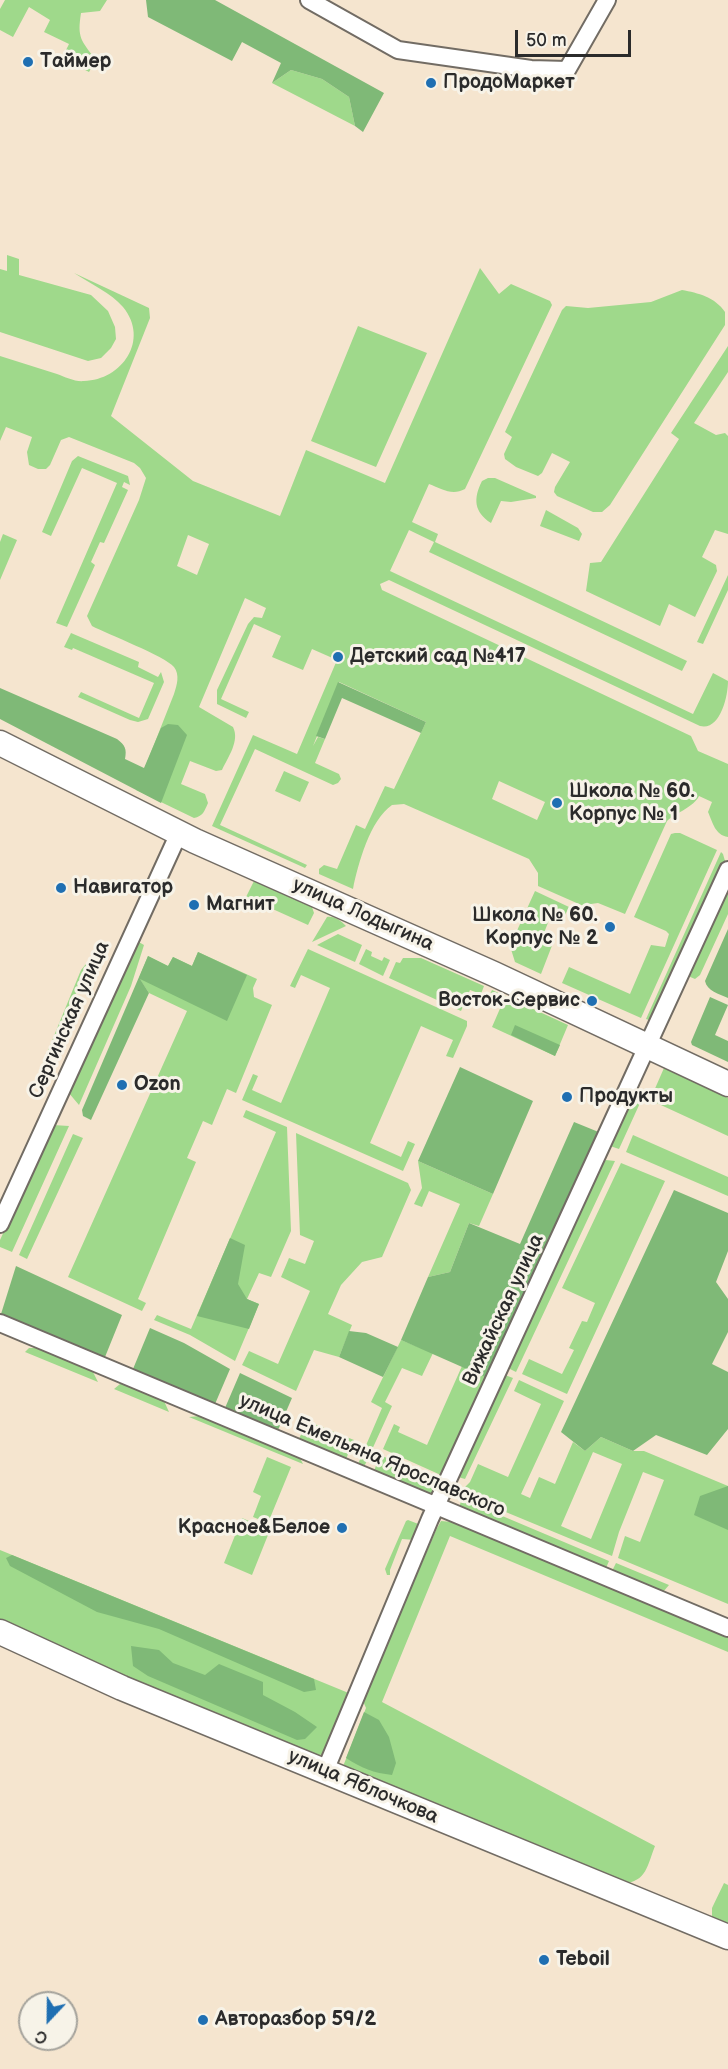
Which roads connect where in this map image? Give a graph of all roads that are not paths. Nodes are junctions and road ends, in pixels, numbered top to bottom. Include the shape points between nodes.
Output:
1 (309, 0) edge
2 (607, 0) edge
3 (0, 743) edge
4 (179, 833) junction
5 (728, 870) edge
6 (648, 1046) junction
7 (728, 1084) edge
8 (0, 1224) edge
9 (0, 1323) edge
10 (436, 1507) junction
11 (728, 1628) edge
12 (0, 1632) edge
13 (325, 1771) junction
14 (728, 1937) edge

1 - 2 street via 398,50 531,69 567,70
3 - 4 main road, улица Лодыгина
4 - 6 main road, улица Лодыгина
4 - 8 street, Сергинская улица
5 - 6 street, Вижайская улица
6 - 7 main road, улица Лодыгина
6 - 10 street, Вижайская улица
9 - 10 street, улица Емельяна Ярославского
10 - 11 street, улица Емельяна Ярославского
10 - 13 street, Вижайская улица
12 - 13 main road, улица Яблочкова via 122,1688
13 - 14 main road, улица Яблочкова

